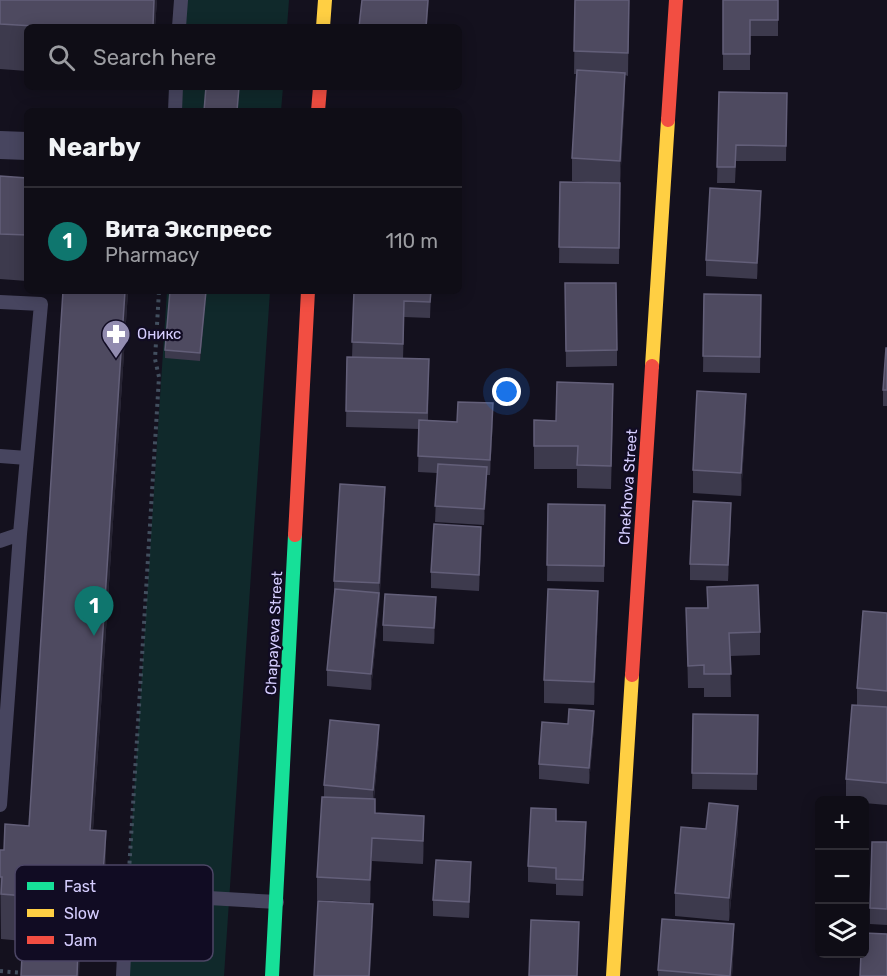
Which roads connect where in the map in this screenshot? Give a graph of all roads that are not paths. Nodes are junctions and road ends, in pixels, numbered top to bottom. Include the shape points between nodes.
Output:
1 (181, 0) edge
2 (325, 0) edge
3 (676, 0) edge
4 (179, 24) edge
5 (323, 24) edge
6 (176, 90) edge
7 (320, 90) edge
8 (175, 108) edge
9 (318, 108) edge
10 (0, 145) edge
11 (24, 146) edge
12 (308, 294) edge
13 (0, 302) edge
14 (0, 456) edge
15 (27, 458) junction
16 (20, 534) junction
17 (0, 542) edge
18 (0, 799) edge
19 (213, 898) edge
20 (277, 902) junction
21 (124, 961) edge
22 (123, 976) edge
23 (272, 976) edge
24 (613, 976) edge

1 - 4 lane
2 - 5 street
3 - 24 street, Chekhova Street
6 - 8 lane
7 - 9 street
10 - 11 street
12 - 20 street, Chapayeva Street
13 - 15 lane via 41,304
14 - 15 lane
15 - 16 lane
16 - 17 lane
16 - 18 lane
19 - 20 lane
20 - 23 street, Chapayeva Street
21 - 22 lane

